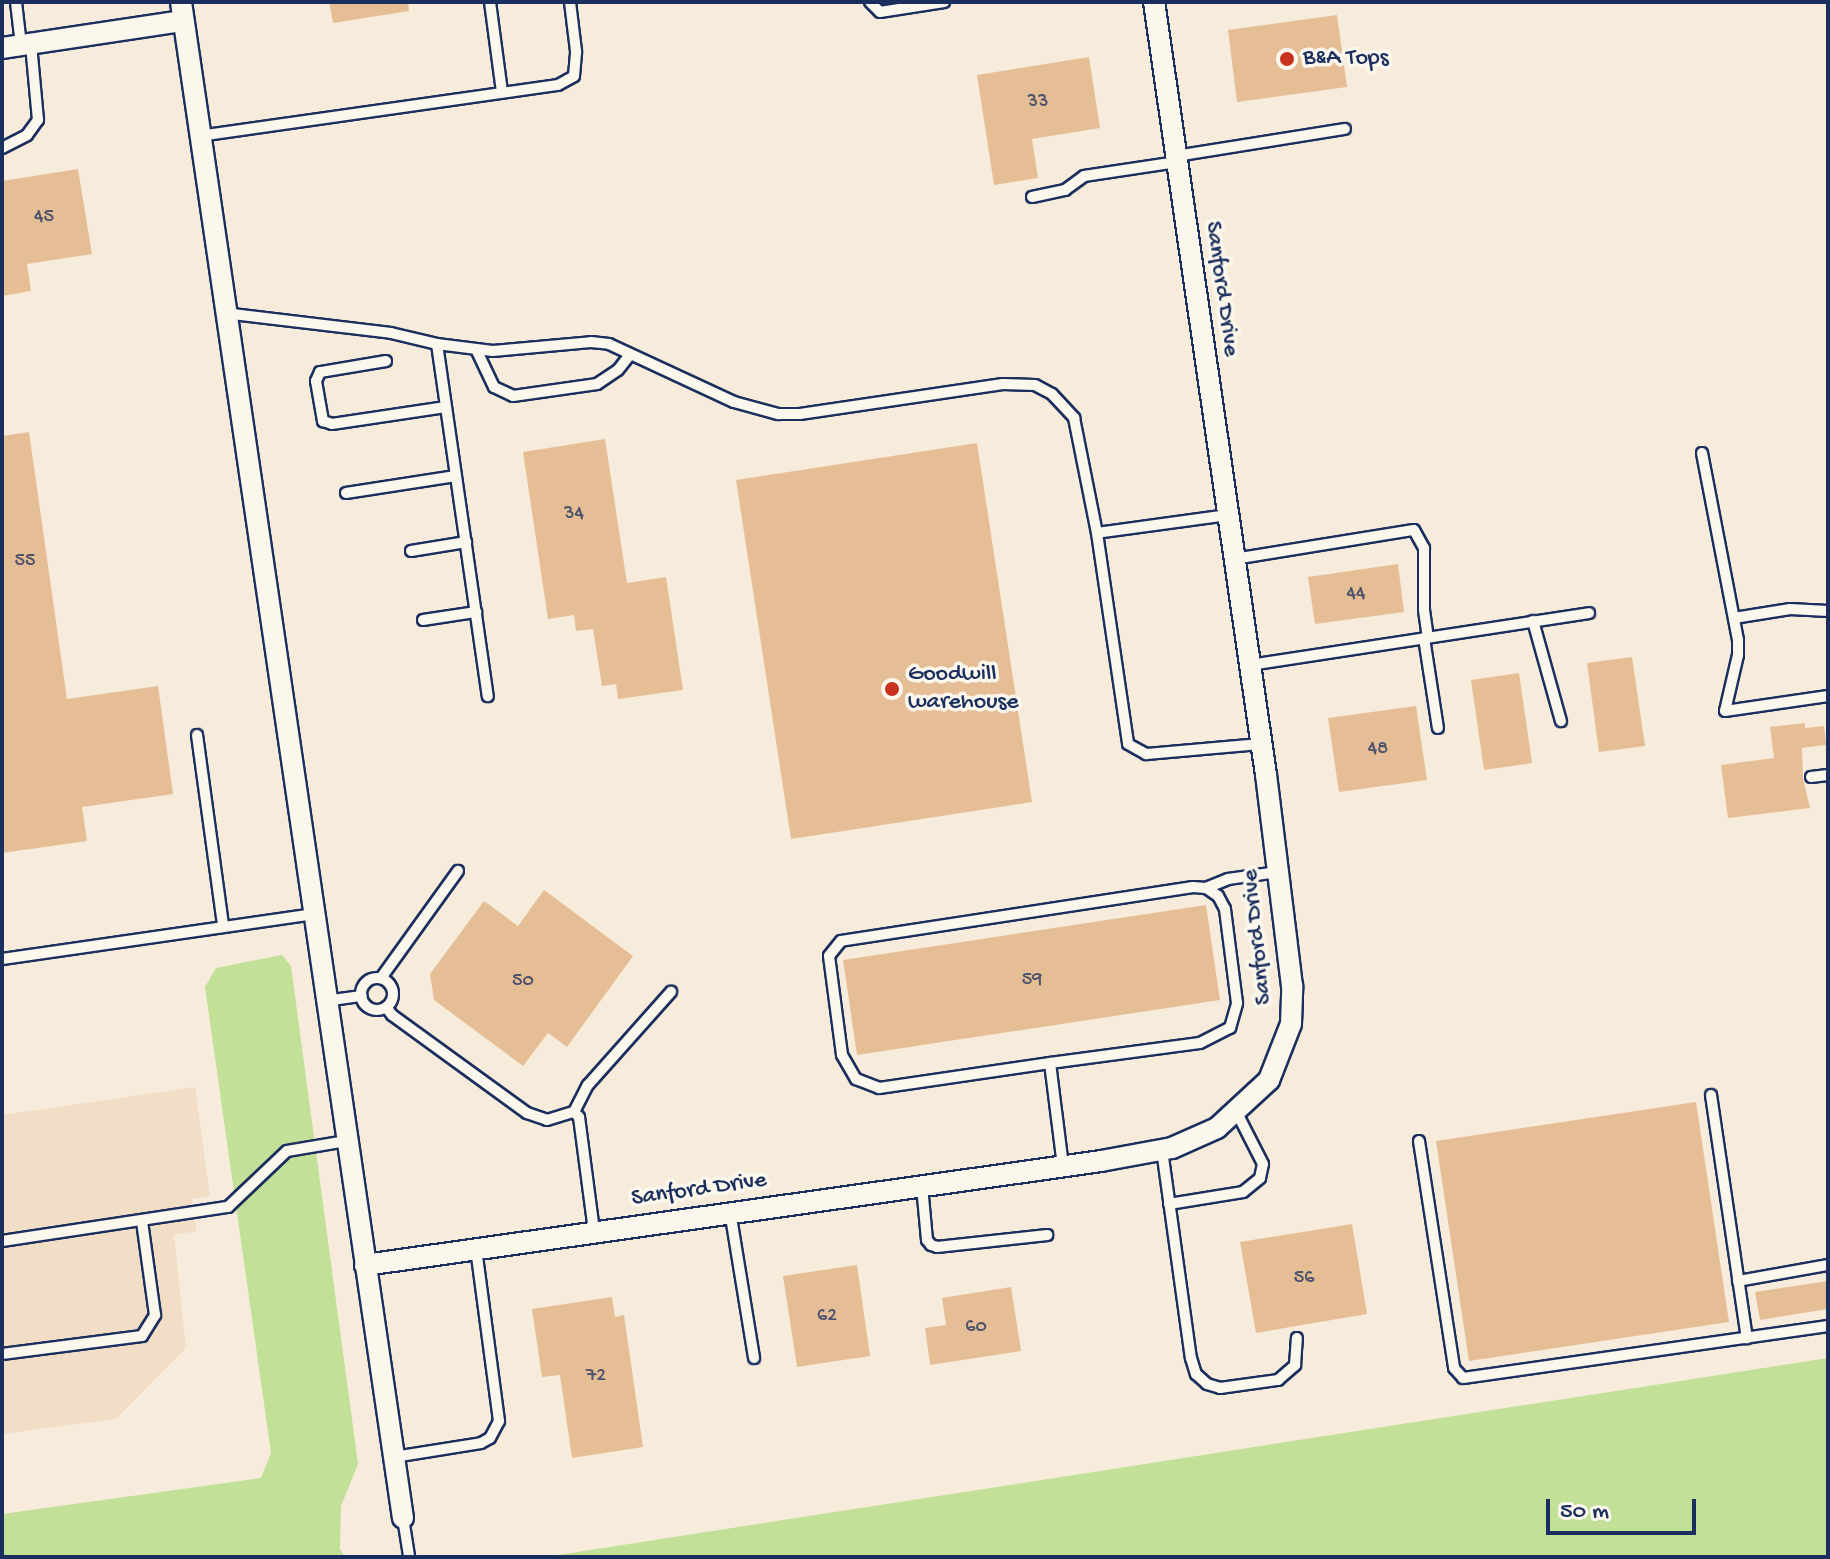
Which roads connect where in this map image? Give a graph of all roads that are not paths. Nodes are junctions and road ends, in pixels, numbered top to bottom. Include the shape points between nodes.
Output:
1 (16, 2) edge
2 (490, 2) edge
3 (570, 2) edge
4 (870, 2) edge
5 (944, 2) edge
6 (1154, 2) edge
7 (182, 12) edge
8 (18, 45) edge
9 (502, 92) junction
10 (1345, 129) dead end
11 (199, 136) junction
12 (2, 148) edge
13 (1177, 159) junction
14 (1032, 197) dead end
15 (224, 313) junction
16 (437, 344) junction
17 (476, 349) junction
18 (629, 356) junction
19 (386, 361) dead end
20 (446, 407) junction
21 (1702, 453) dead end
22 (456, 476) junction
23 (346, 493) dead end
24 (1228, 515) junction
25 (1097, 533) junction
26 (466, 542) junction
27 (411, 551) dead end
28 (1234, 559) junction
29 (1828, 611) edge
30 (476, 612) junction
31 (1589, 613) dead end
32 (1734, 618) junction
33 (423, 620) dead end
34 (1533, 621) junction
35 (1426, 638) junction
36 (1250, 665) junction
37 (488, 696) dead end
38 (1828, 696) edge
39 (1561, 721) dead end
40 (1438, 728) dead end
41 (197, 735) dead end
42 (1261, 744) junction
43 (1828, 775) edge
44 (1811, 777) dead end
45 (458, 871) dead end
46 (1278, 872) junction
47 (1206, 888) junction
48 (313, 914) junction
49 (223, 926) junction
50 (2, 959) edge
51 (381, 978) junction
52 (671, 992) dead end
53 (362, 996) junction
54 (325, 1001) junction
55 (386, 1007) junction
56 (1050, 1063) junction
57 (1711, 1095) dead end
58 (574, 1112) junction
59 (1237, 1113) junction
60 (346, 1141) junction
61 (1419, 1141) dead end
62 (1162, 1150) junction
63 (1063, 1166) junction
64 (922, 1184) junction
65 (1169, 1204) junction
66 (730, 1211) junction
67 (142, 1221) junction
68 (594, 1231) junction
69 (1047, 1235) dead end
70 (2, 1241) edge
71 (476, 1249) junction
72 (365, 1265) junction
73 (1828, 1265) edge
74 (1738, 1281) junction
75 (1828, 1326) edge
76 (1297, 1338) dead end
77 (1747, 1338) junction
78 (2, 1354) edge
79 (754, 1358) dead end
80 (394, 1457) junction
81 (403, 1518) joint
82 (409, 1557) edge

1 - 8 lane
2 - 9 lane
3 - 9 lane via 574,76 558,85
4 - 5 lane via 880,12
6 - 13 street, Sanford Drive
7 - 8 street
7 - 11 street
8 - 12 lane via 38,120 27,135
9 - 11 lane
10 - 13 lane
11 - 15 street
13 - 14 lane via 1084,176 1065,190
13 - 24 street, Sanford Drive
15 - 16 lane via 391,333
15 - 48 street
16 - 17 lane
16 - 20 lane
17 - 18 lane via 591,342 609,344
17 - 18 lane via 494,387 513,396 597,384
18 - 25 lane via 734,402 778,414 1003,384 1035,385 1052,394 1074,418
19 - 20 lane via 320,372 316,381 323,421
20 - 22 lane
21 - 32 lane
22 - 23 lane
22 - 26 lane
24 - 25 lane
24 - 28 street, Sanford Drive
25 - 42 lane via 1128,744 1146,754
26 - 27 lane
26 - 30 lane
28 - 35 lane via 1414,530 1424,548
28 - 36 street, Sanford Drive
29 - 32 lane via 1790,609
30 - 33 lane
30 - 37 lane
31 - 34 lane
32 - 38 lane via 1738,655 1725,711
34 - 35 lane
34 - 39 lane
35 - 36 lane
35 - 40 lane
36 - 42 street, Sanford Drive
41 - 49 lane
42 - 46 street, Sanford Drive
43 - 44 lane
45 - 51 lane
46 - 47 lane via 1228,879
46 - 59 street, Sanford Drive via 1292,986 1291,1024 1269,1080
47 - 56 lane via 1225,909 1237,1003 1230,1028 1200,1043
47 - 56 lane via 841,941 829,956 842,1055 847,1068 866,1086
48 - 49 lane
48 - 54 street
49 - 50 lane
51 - 53 lane via 366,983
51 - 55 lane via 393,989
52 - 58 lane via 588,1085
53 - 54 lane
53 - 55 lane via 372,1009
54 - 60 street
55 - 58 lane via 527,1113 547,1120
56 - 63 lane
57 - 74 lane
58 - 68 lane via 579,1117
59 - 62 street, Sanford Drive via 1217,1128
59 - 65 lane via 1263,1164 1260,1178 1243,1192
60 - 67 lane via 287,1151 228,1207
60 - 72 street
61 - 77 lane via 1458,1375 1473,1378
62 - 63 street, Sanford Drive
62 - 65 lane
63 - 64 street, Sanford Drive
64 - 66 street, Sanford Drive
64 - 69 lane via 931,1245
65 - 76 lane via 1196,1374 1220,1388 1278,1380 1295,1365
66 - 68 street, Sanford Drive
66 - 79 lane
67 - 70 lane
67 - 78 lane via 155,1315 142,1336
68 - 71 street, Sanford Drive
71 - 72 street, Sanford Drive
71 - 80 lane via 499,1421 481,1443
72 - 80 street
73 - 74 lane
74 - 77 lane
75 - 77 lane
80 - 81 street
81 - 82 lane

